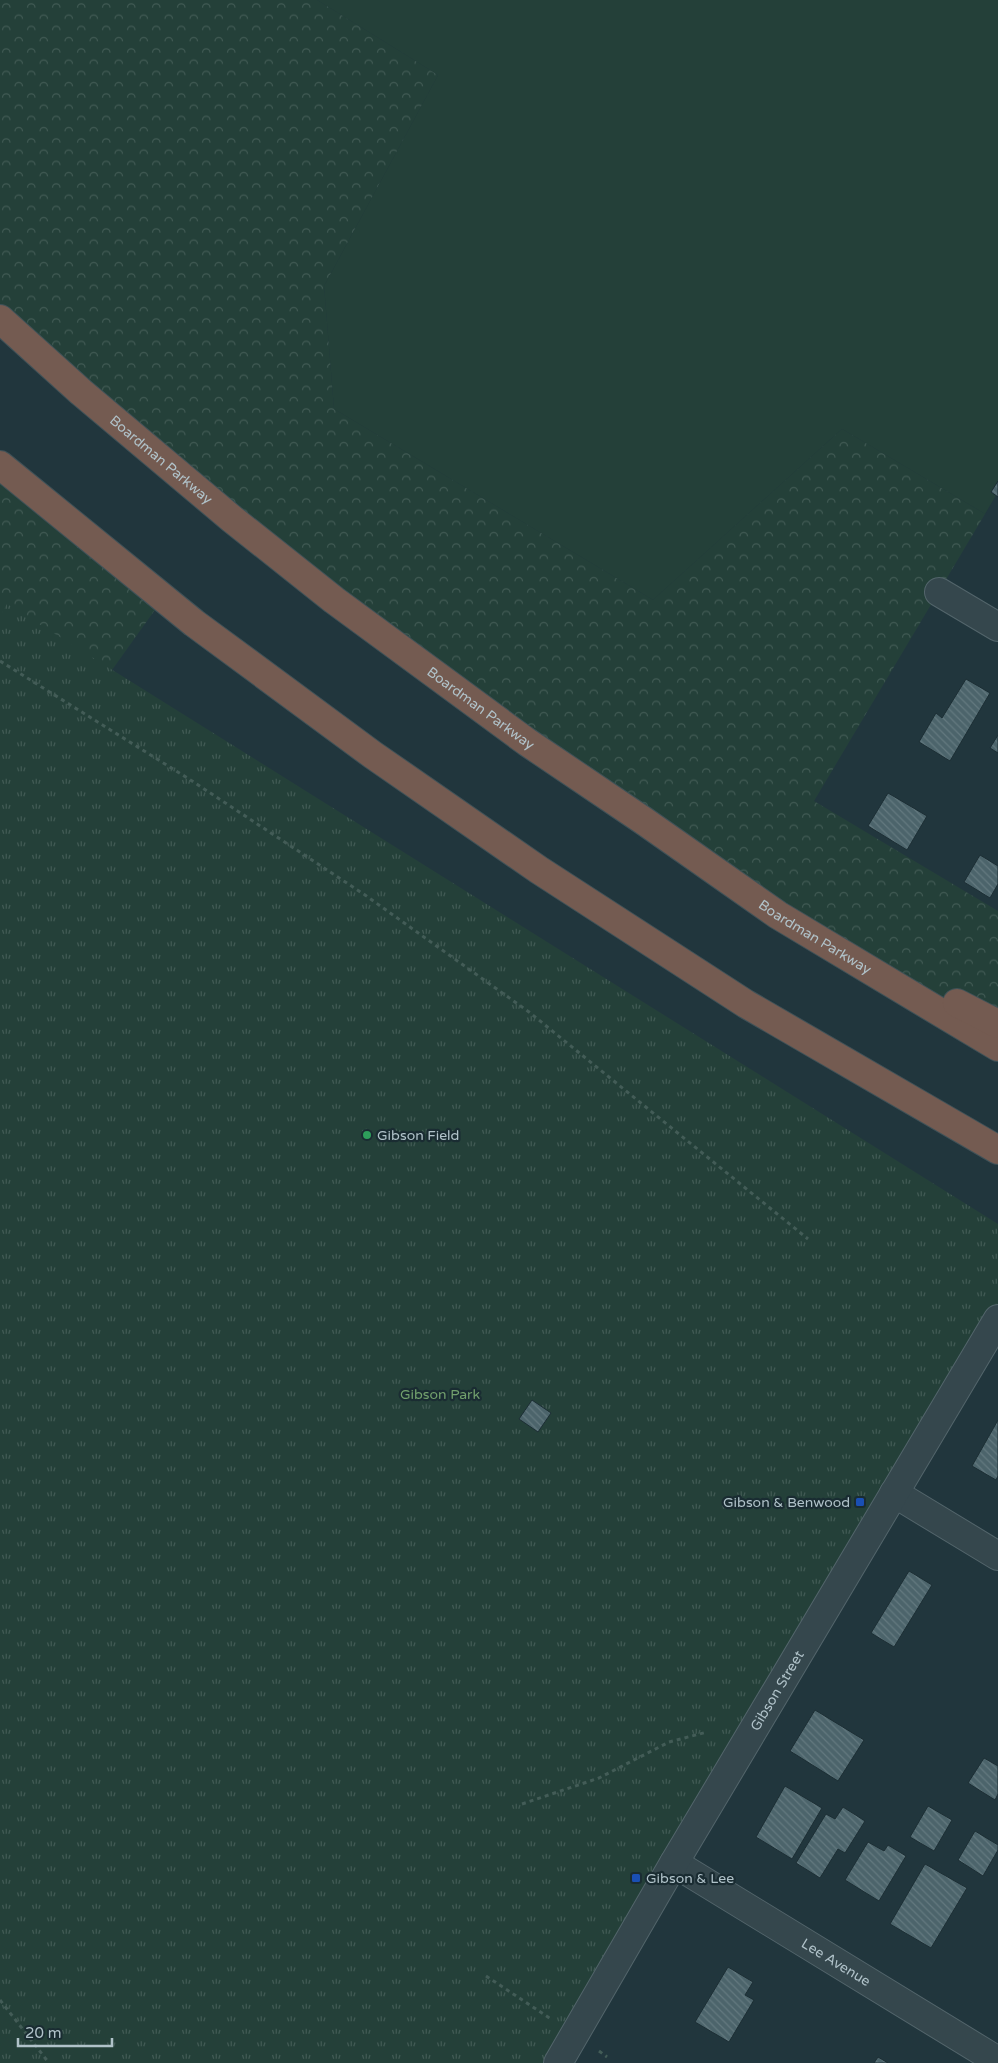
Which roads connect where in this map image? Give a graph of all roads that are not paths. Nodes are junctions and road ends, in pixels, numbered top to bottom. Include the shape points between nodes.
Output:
1 (0, 319) edge
2 (0, 466) edge
3 (0, 485) edge
4 (939, 592) dead end
5 (194, 623) junction
6 (998, 627) edge
7 (778, 914) junction
8 (998, 1024) edge
9 (998, 1047) edge
10 (998, 1150) edge
11 (995, 1323) edge
12 (894, 1492) junction
13 (998, 1556) edge
14 (674, 1863) junction
15 (998, 2061) edge
16 (558, 2063) edge

1 - 7 highway, Boardman Parkway via 81,392 334,600 527,742
2 - 5 highway
3 - 5 highway
4 - 6 street
5 - 10 highway via 373,755 539,870 746,1004
7 - 8 highway
7 - 9 highway, Boardman Parkway
11 - 12 street, Gibson Street
12 - 13 street
12 - 14 street, Gibson Street
14 - 15 street, Lee Avenue
14 - 16 street, Gibson Street

